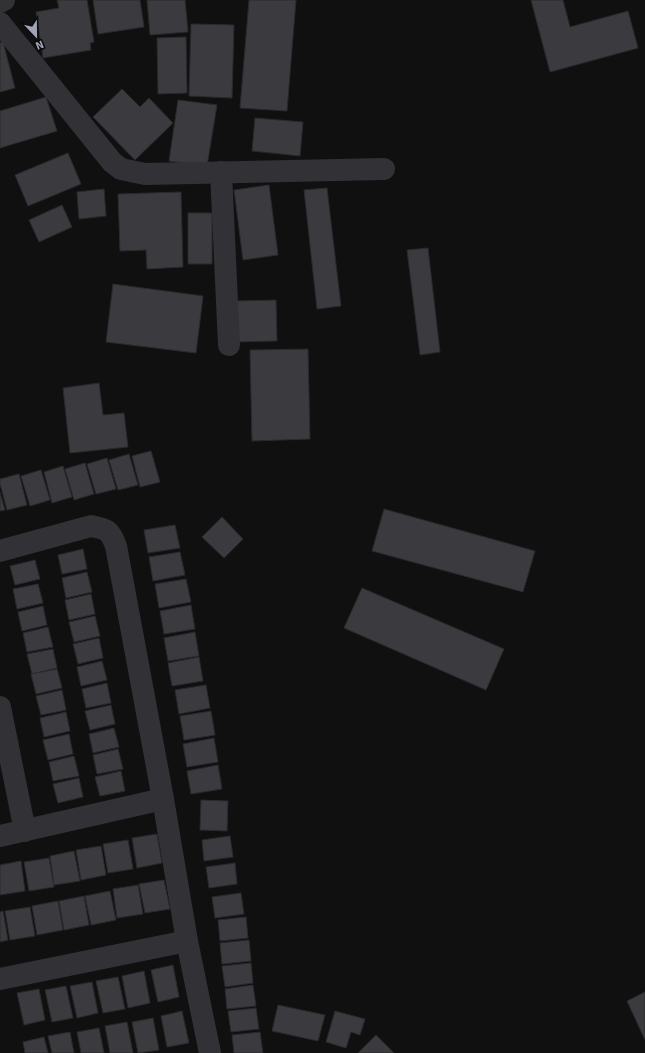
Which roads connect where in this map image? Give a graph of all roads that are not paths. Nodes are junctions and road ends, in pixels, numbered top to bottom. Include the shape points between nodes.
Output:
1 (4, 0) edge
2 (0, 2) edge
3 (0, 23) edge
4 (384, 169) dead end
5 (221, 172) junction
6 (229, 344) dead end
7 (0, 551) edge
8 (0, 707) edge
9 (163, 798) junction
10 (25, 831) junction
11 (0, 836) edge
12 (188, 941) junction
13 (0, 979) edge
14 (210, 1053) edge

1 - 2 street
3 - 5 street via 112,162 121,169 145,174
4 - 5 street
5 - 6 street
7 - 9 street via 91,526 105,528 113,537
8 - 10 street
9 - 10 street
9 - 12 street
10 - 11 street
12 - 13 street
12 - 14 street

